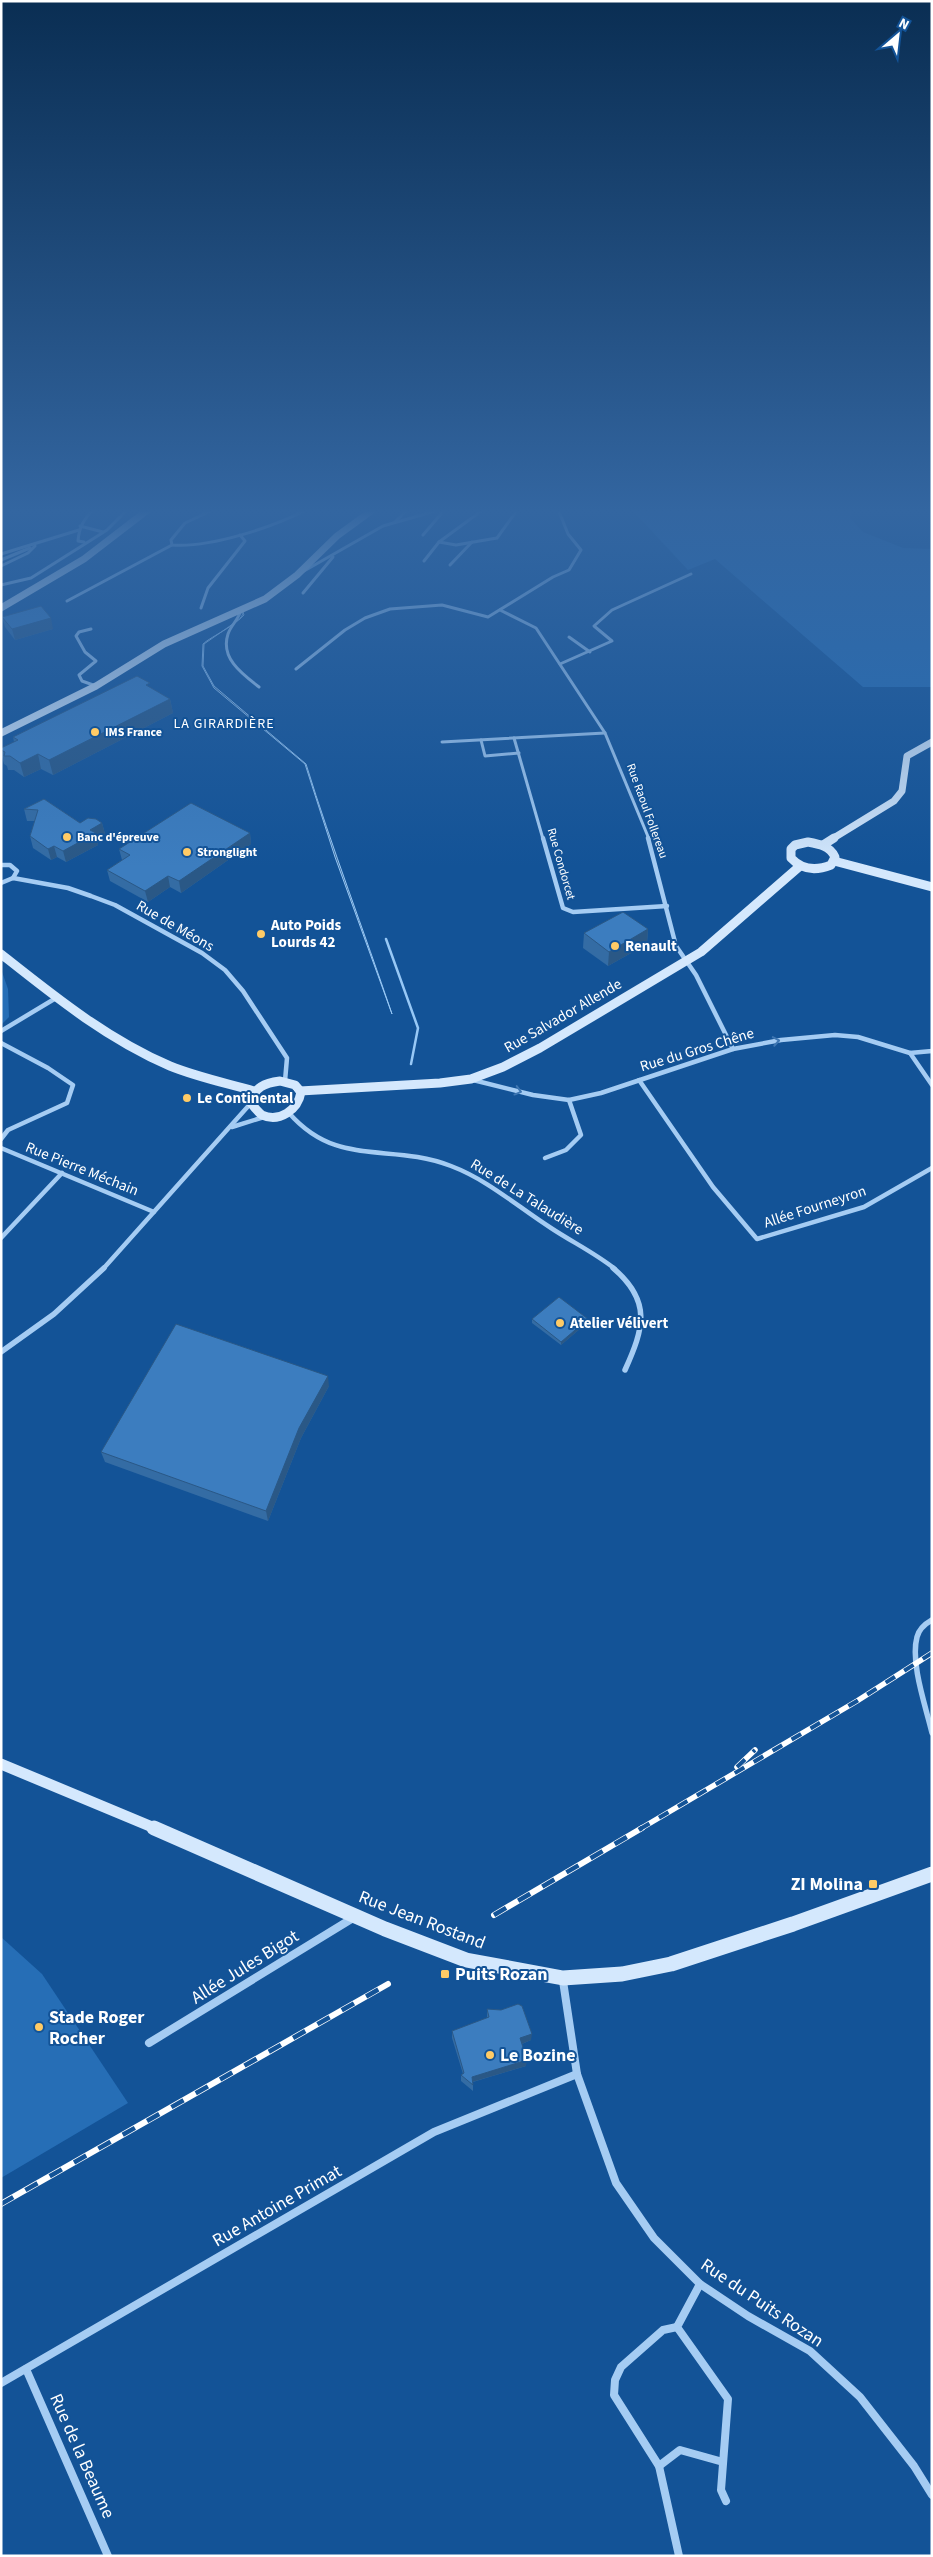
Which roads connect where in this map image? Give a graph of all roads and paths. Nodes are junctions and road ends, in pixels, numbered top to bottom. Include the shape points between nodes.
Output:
1 (199, 628) edge
2 (231, 628) edge
3 (348, 628) edge
4 (536, 628) edge
5 (597, 628) edge
6 (91, 629) dead end
7 (569, 637) dead end
8 (590, 652) junction
9 (560, 664) junction
10 (296, 669) dead end
11 (96, 686) junction
12 (259, 687) dead end
13 (1, 733) edge
14 (605, 733) junction
15 (514, 738) junction
16 (481, 740) junction
17 (442, 742) dead end
18 (932, 742) edge
19 (519, 754) junction
20 (823, 845) junction
21 (834, 861) junction
22 (1, 865) edge
23 (800, 866) junction
24 (14, 878) junction
25 (1, 884) edge
26 (932, 886) edge
27 (667, 906) junction
28 (1, 954) edge
29 (685, 961) junction
30 (56, 998) junction
31 (1, 1031) edge
32 (1, 1043) edge
33 (733, 1049) junction
34 (932, 1051) edge
35 (910, 1053) junction
36 (470, 1079) junction
37 (639, 1080) junction
38 (285, 1081) junction
39 (932, 1085) edge
40 (254, 1091) junction
41 (300, 1091) junction
42 (569, 1100) junction
43 (251, 1103) junction
44 (289, 1113) junction
45 (271, 1116) junction
46 (1, 1128) edge
47 (231, 1128) junction
48 (8, 1130) junction
49 (1, 1139) edge
50 (1, 1148) edge
51 (545, 1158) dead end
52 (932, 1168) edge
53 (62, 1174) junction
54 (154, 1212) junction
55 (1, 1238) edge
56 (1, 1352) edge
57 (625, 1370) dead end
58 (932, 1620) edge
59 (932, 1734) edge
60 (1, 1764) edge
61 (932, 1874) edge
62 (356, 1915) junction
63 (563, 1978) junction
64 (149, 2043) dead end
65 (577, 2074) junction
66 (700, 2284) junction
67 (678, 2327) junction
68 (26, 2369) junction
69 (1, 2383) edge
70 (723, 2462) junction
71 (659, 2466) junction
72 (932, 2495) edge
73 (726, 2501) dead end
74 (108, 2556) edge
75 (679, 2556) edge

1 - 11 street via 164,644
2 - 12 street via 226,650 230,662
3 - 10 street
4 - 9 street, Rue Raoul Follereau
5 - 8 street via 612,641
6 - 11 street via 76,636 85,652 96,661 79,675 82,681
7 - 8 street
8 - 9 street
9 - 14 street, Rue Raoul Follereau
11 - 13 street
14 - 15 street
14 - 27 street, Rue Raoul Follereau via 652,847
15 - 16 street
15 - 19 street, Rue Condorcet
16 - 17 street
16 - 19 street via 485,756
18 - 20 street via 907,756 902,791 894,801
19 - 27 street, Rue Condorcet via 563,908 573,912
20 - 21 street via 833,852
20 - 23 street via 808,842 795,845 791,849 791,858
21 - 23 street via 820,869
21 - 26 street
22 - 24 street via 10,865 17,871
23 - 29 street, Rue Salvador Allende via 701,952
24 - 25 street
24 - 38 street, Rue de Méons via 92,896 129,912 202,952 243,990 288,1060
27 - 29 street, Rue Raoul Follereau via 676,946
28 - 30 street
29 - 33 street, Rue Raoul Follereau via 696,975
29 - 36 street, Rue Salvador Allende via 540,1048
30 - 31 street
30 - 40 street via 100,1030 135,1050 211,1080
32 - 48 street, Rue Pierre Méchain via 73,1085 67,1103
33 -> 35 street, Rue du Gros Chêne via 835,1034 858,1037
33 - 37 street, Rue du Gros Chêne
34 - 35 street, Rue du Gros Chêne
35 - 39 street
36 - 41 street, Rue Salvador Allende
36 -> 42 street, Rue du Gros Chêne via 533,1095
37 - 42 street, Rue du Gros Chêne via 601,1094
37 - 52 street, Allée Fourneyron via 713,1187 757,1239 864,1207
38 - 40 street via 265,1083
38 - 41 street
40 - 43 street
41 - 44 street via 301,1102
42 - 51 street via 581,1135 566,1150
43 - 45 street via 260,1113
43 - 47 street
44 - 45 street
44 - 57 street, Rue de La Talaudière via 313,1137 336,1146 432,1160 468,1173 613,1268 636,1293 644,1319
45 - 47 street
46 - 48 street
47 - 54 street via 218,1138
48 - 49 street, Rue Pierre Méchain
50 - 53 street, Rue Pierre Méchain
53 - 54 street, Rue Pierre Méchain
53 - 55 street
54 - 56 street via 82,1291
58 - 59 street via 921,1629 917,1639 918,1662
60 - 62 street, Rue Jean Rostand
61 - 63 street, Rue Jean Rostand via 671,1964 622,1974
62 - 63 street, Rue Jean Rostand via 466,1960
62 - 64 street, Allée Jules Bigot
63 - 65 street, Rue du Puits Rozan
65 - 66 street, Rue du Puits Rozan via 616,2183 654,2238
65 - 68 street, Rue Antoine Primat via 434,2132
66 - 67 street
66 - 72 street, Rue du Puits Rozan via 810,2351 860,2397 914,2466
67 - 70 street via 728,2399
67 - 71 street via 663,2330 621,2367 615,2380 614,2395 620,2407
68 - 69 street, Rue Antoine Primat
68 - 74 street, Rue de la Beaume
70 - 71 street via 680,2450
70 - 73 street via 721,2490
71 - 75 street

